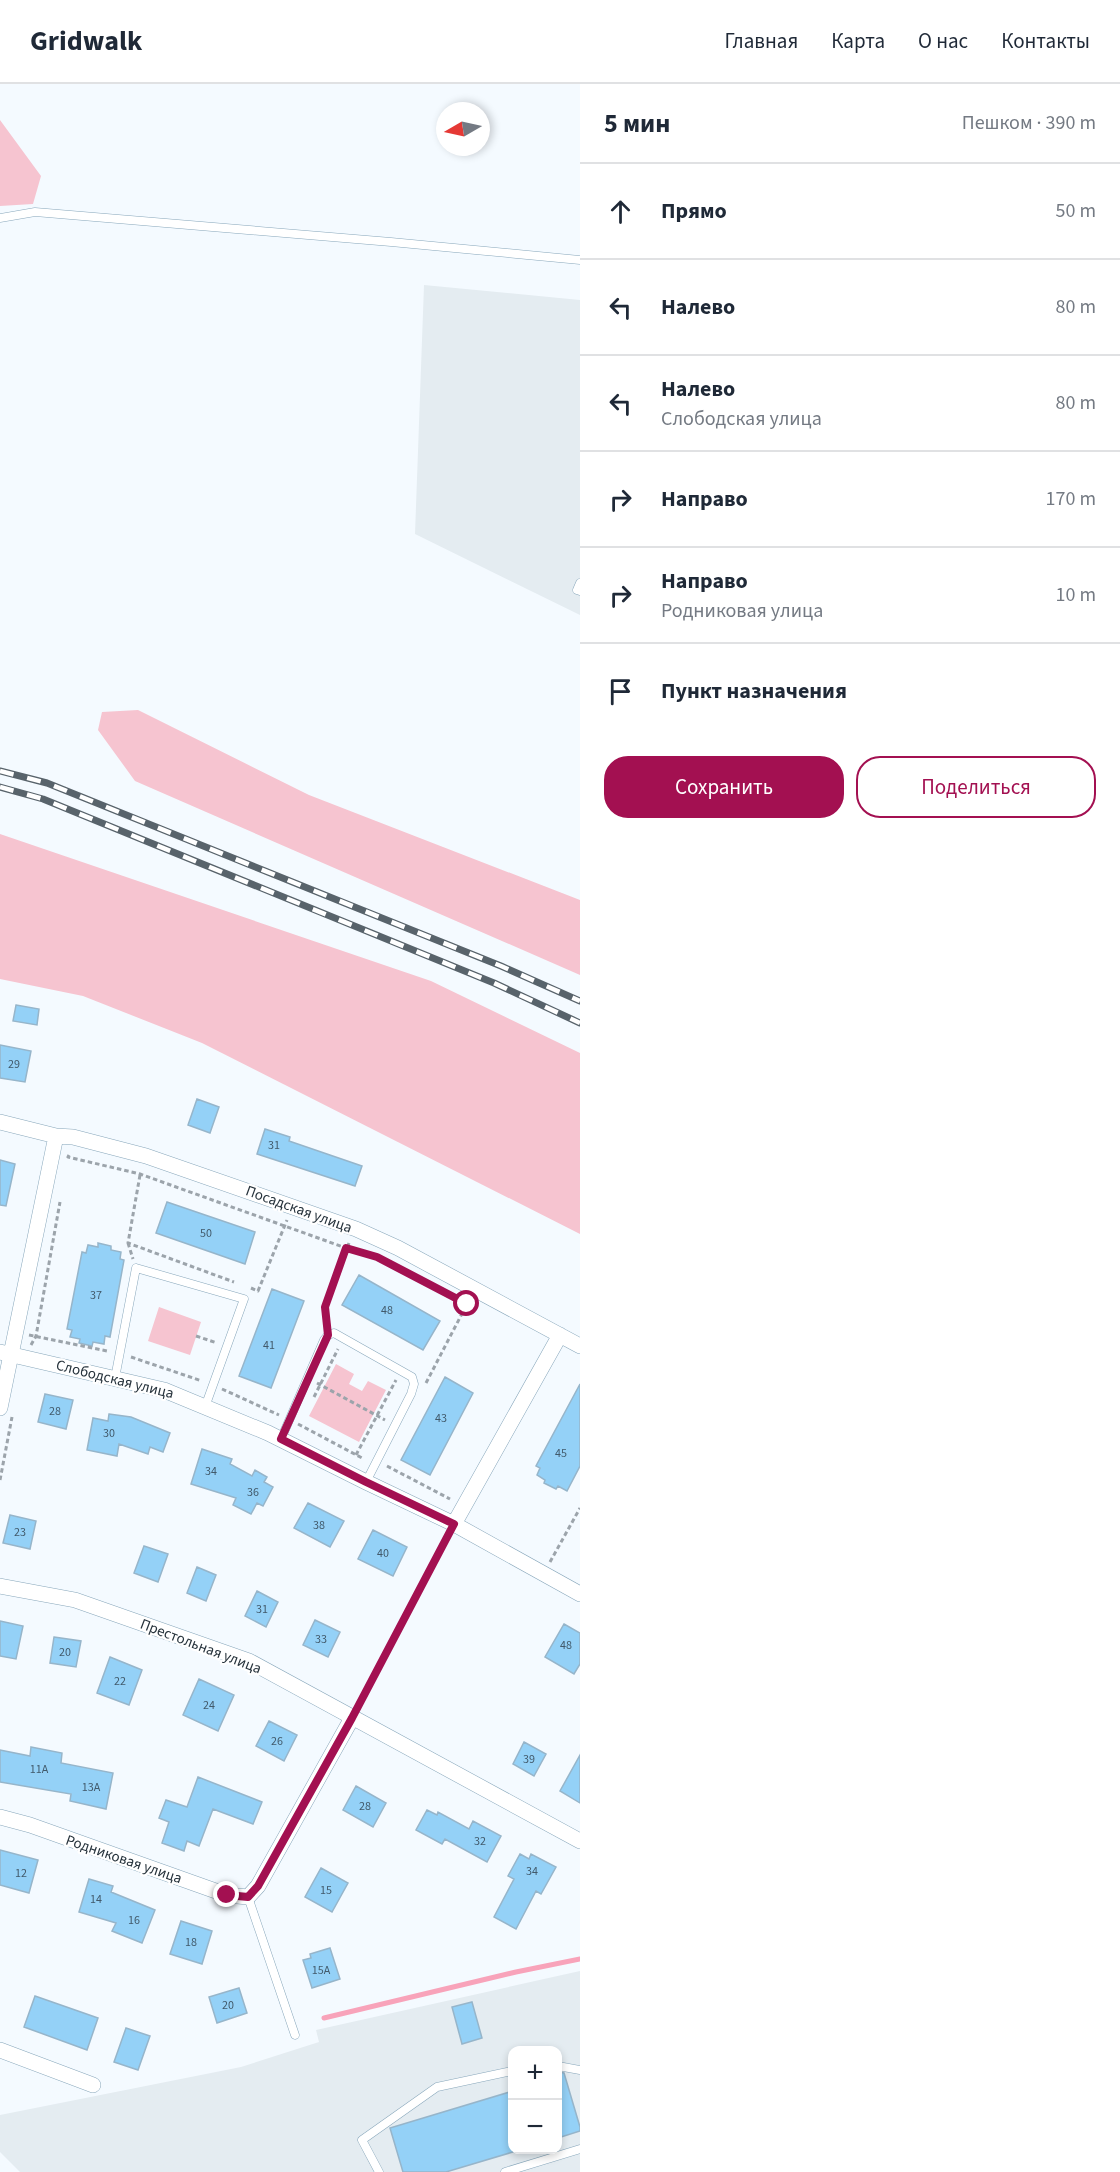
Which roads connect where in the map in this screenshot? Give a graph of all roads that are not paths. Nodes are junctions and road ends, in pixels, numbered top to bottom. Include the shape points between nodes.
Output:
1 (0, 218) edge
2 (580, 260) edge
3 (580, 583) edge
4 (580, 591) edge
5 (0, 1122) edge
6 (56, 1136) junction
7 (560, 1335) junction
8 (580, 1346) edge
9 (5, 1353) edge
10 (115, 1378) junction
11 (205, 1407) junction
12 (0, 1408) edge
13 (281, 1439) junction
14 (366, 1482) junction
15 (454, 1524) junction
16 (0, 1586) edge
17 (580, 1594) edge
18 (352, 1718) junction
19 (0, 1817) edge
20 (580, 1841) edge
21 (248, 1897) junction
22 (295, 2035) dead end
23 (0, 2050) edge
24 (562, 2067) edge
25 (580, 2070) edge
26 (508, 2072) edge
27 (93, 2085) dead end
28 (580, 2149) edge
29 (379, 2172) edge
30 (505, 2172) edge

1 - 2 lane via 35,212
3 - 4 lane
5 - 6 street, Посадская улица
6 - 7 street, Посадская улица via 146,1156 356,1229
6 - 9 street
7 - 8 street, Посадская улица
7 - 15 street
9 - 10 street, Слободская улица
9 - 12 street
10 - 11 street, Слободская улица via 164,1390
10 - 11 lane via 136,1268 244,1299
11 - 13 street, Слободская улица
13 - 14 street, Слободская улица
13 - 14 lane via 328,1335 334,1334 412,1377 414,1384
14 - 15 street, Слободская улица
15 - 17 street, Слободская улица
16 - 18 street, Престольная улица via 75,1600 249,1661
18 - 20 street, Престольная улица
18 - 21 street via 258,1886
19 - 21 street, Родниковая улица via 227,1895
21 - 22 lane
23 - 27 street
24 - 25 lane
26 - 29 lane via 437,2087 362,2140
28 - 30 lane

